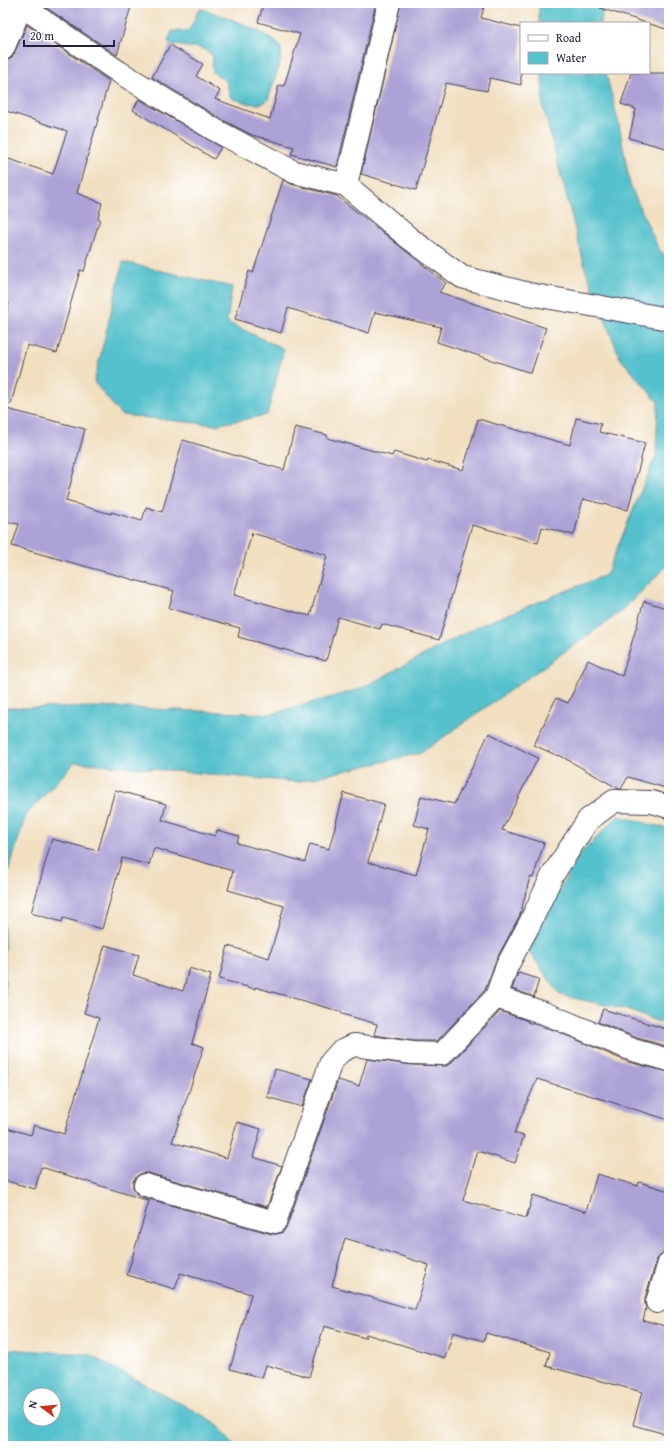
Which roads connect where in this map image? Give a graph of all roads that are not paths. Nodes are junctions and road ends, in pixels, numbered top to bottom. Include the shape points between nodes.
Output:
1 (389, 3) edge
2 (19, 5) edge
3 (3, 48) edge
4 (346, 186) junction
5 (669, 319) edge
6 (669, 807) edge
7 (496, 997) junction
8 (669, 1060) edge
9 (145, 1185) dead end
10 (669, 1263) edge
11 (657, 1302) dead end

1 - 4 street
2 - 3 street
2 - 4 street via 119,72 215,130 294,172
4 - 5 street via 409,238 462,277 529,294
6 - 7 street via 652,802 614,800 588,820 552,876 507,966
7 - 8 street via 544,1013 633,1050
7 - 9 street via 442,1054 354,1045 342,1051 331,1062 275,1222
10 - 11 street

